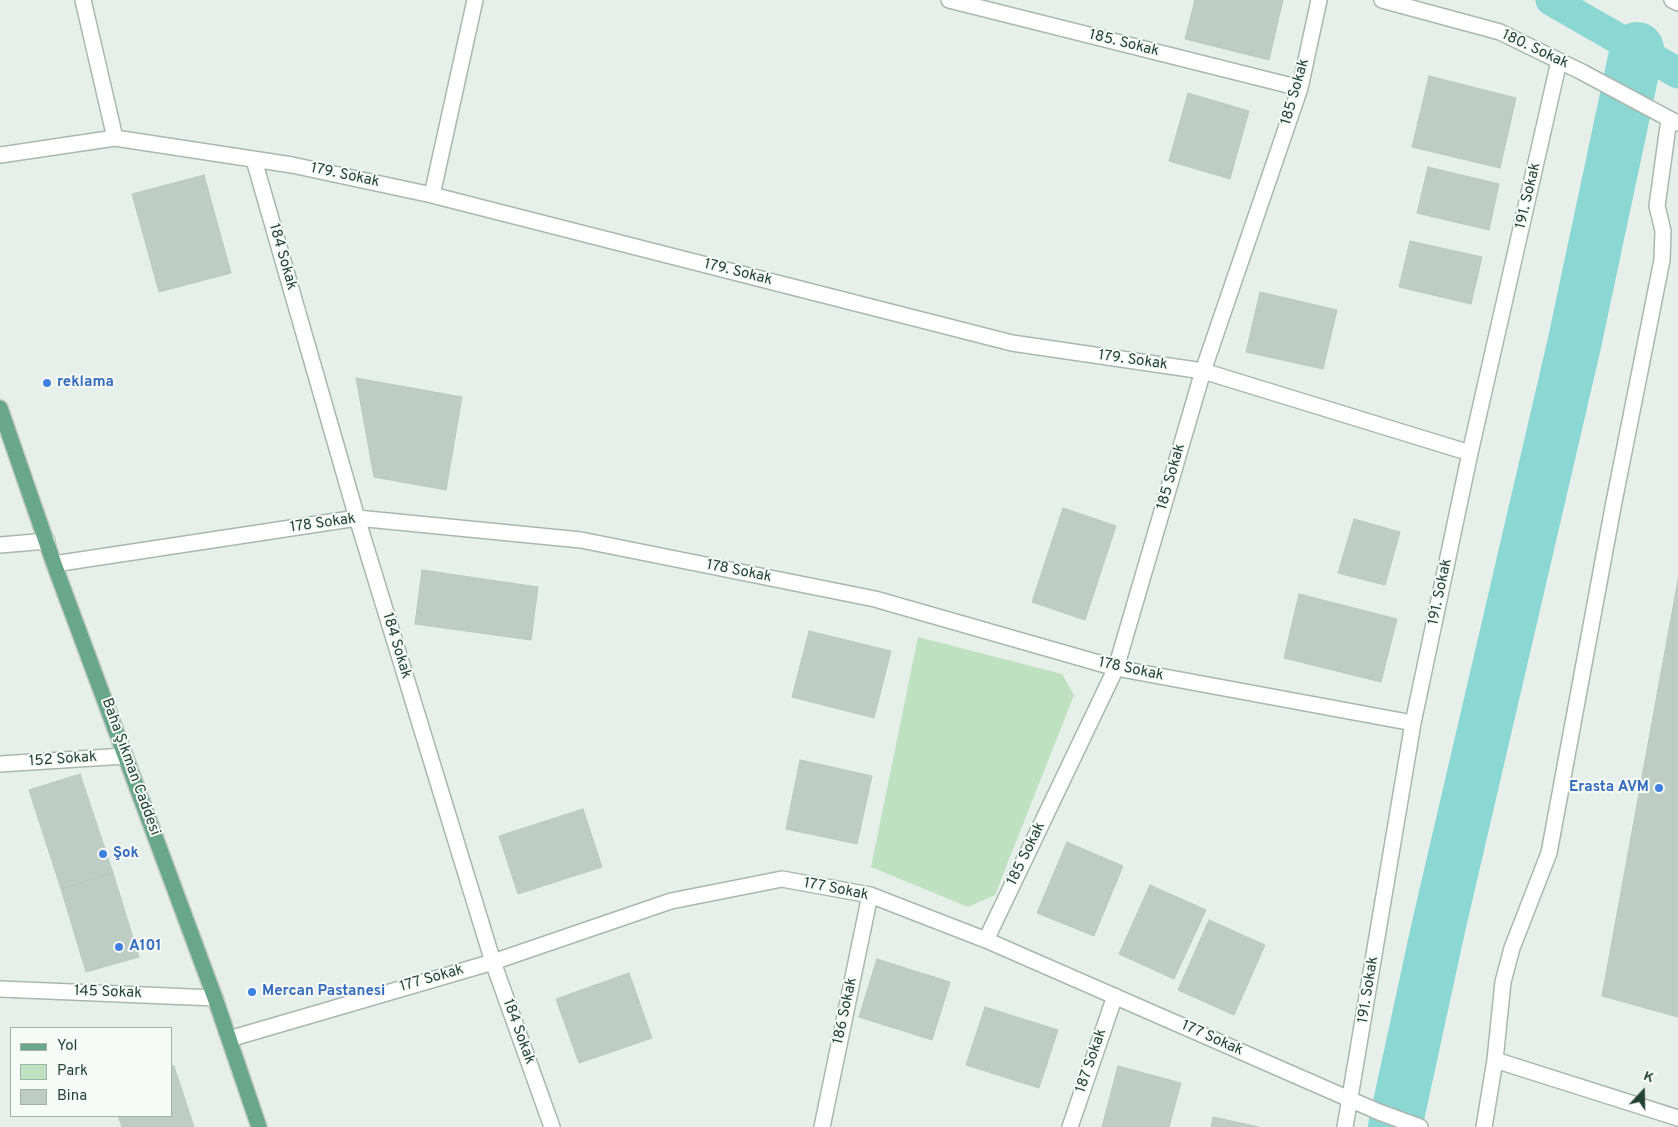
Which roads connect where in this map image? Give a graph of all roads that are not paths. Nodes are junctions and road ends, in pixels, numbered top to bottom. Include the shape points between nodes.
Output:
1 (83, 0) edge
2 (475, 0) edge
3 (948, 0) edge
4 (1319, 0) edge
5 (1382, 0) edge
6 (1672, 0) edge
7 (1678, 3) edge
8 (1560, 61) junction
9 (1300, 88) junction
10 (1668, 118) edge
11 (115, 138) junction
12 (0, 155) edge
13 (254, 160) junction
14 (432, 195) junction
15 (1203, 371) junction
16 (0, 408) edge
17 (1470, 453) junction
18 (357, 518) junction
19 (47, 541) junction
20 (0, 545) edge
21 (54, 564) junction
22 (1116, 668) junction
23 (1413, 723) junction
24 (125, 756) junction
25 (0, 764) edge
26 (870, 895) junction
27 (986, 940) junction
28 (493, 962) junction
29 (0, 989) edge
30 (1115, 996) junction
31 (215, 998) junction
32 (229, 1038) junction
33 (1494, 1060) junction
34 (1350, 1100) junction
35 (1678, 1118) edge
36 (258, 1127) edge
37 (552, 1127) edge
38 (822, 1127) edge
39 (1070, 1127) edge
40 (1345, 1127) edge
41 (1420, 1127) edge
42 (1484, 1127) edge

1 - 11 street
2 - 14 street
3 - 9 street, 185. Sokak
4 - 9 street, 185 Sokak
5 - 8 street, 180. Sokak via 1500,32
6 - 7 street
8 - 10 street, 180. Sokak
8 - 17 street, 191. Sokak
9 - 15 street, 185 Sokak
10 - 33 street via 1657,206 1663,231 1662,260 1549,853 1512,948 1503,982
11 - 12 street, 179. Sokak
11 - 13 street, 179. Sokak
13 - 14 street, 179. Sokak
13 - 18 street, 184 Sokak
14 - 15 street, 179. Sokak via 1012,343
15 - 17 street, 179. Sokak
15 - 22 street, 185 Sokak
16 - 19 main road, Baha Şıkman Caddesi
17 - 23 street, 191. Sokak
18 - 21 street, 178 Sokak
18 - 22 street, 178 Sokak via 590,542 875,599
18 - 28 street, 184 Sokak
19 - 20 street
19 - 21 main road, Baha Şıkman Caddesi
21 - 24 main road, Baha Şıkman Caddesi
22 - 23 street, 178 Sokak
22 - 27 street, 185 Sokak
23 - 34 street, 191. Sokak
24 - 25 street, 152 Sokak
24 - 31 main road, Baha Şıkman Caddesi
26 - 27 street, 177 Sokak
26 - 28 street, 177 Sokak via 782,879 671,901
26 - 38 street, 186 Sokak
27 - 30 street, 177 Sokak
28 - 32 street, 177 Sokak
28 - 37 street, 184 Sokak
29 - 31 street, 145 Sokak
30 - 34 street, 177 Sokak
30 - 39 street, 187 Sokak
31 - 32 main road, Baha Şıkman Caddesi
32 - 36 main road, Baha Şıkman Caddesi
33 - 35 street
33 - 42 street
34 - 40 street, 191. Sokak
34 - 41 street, 177 Sokak

